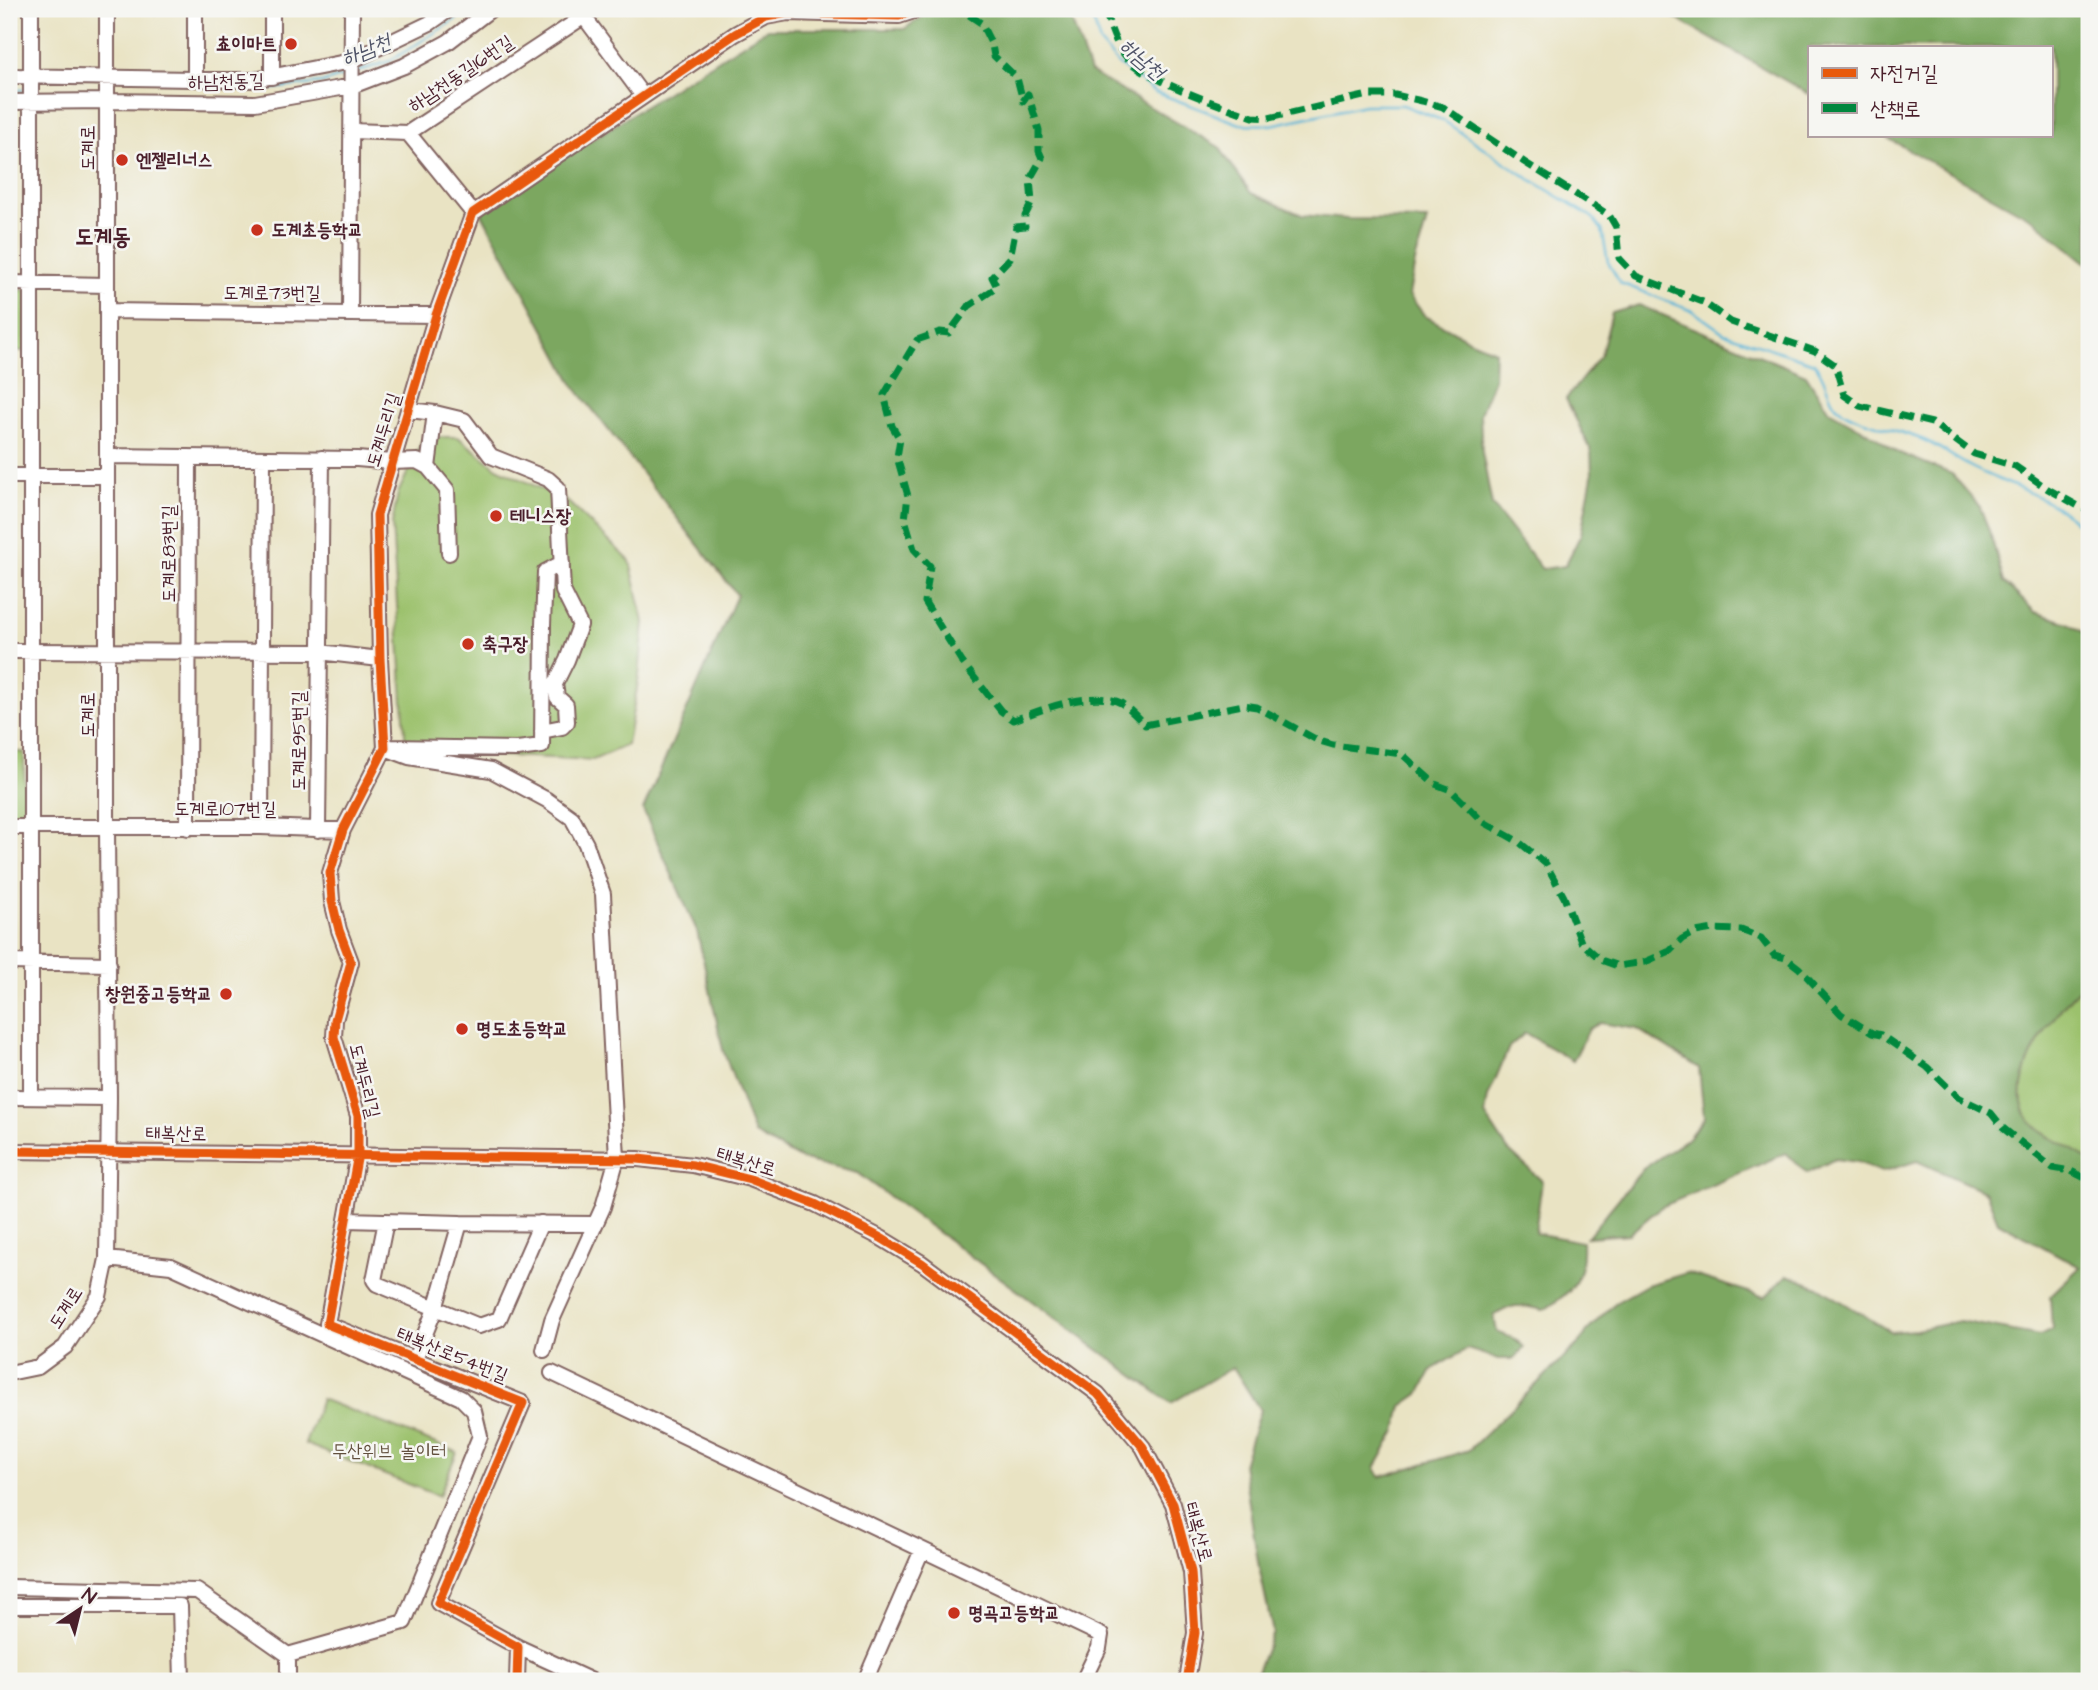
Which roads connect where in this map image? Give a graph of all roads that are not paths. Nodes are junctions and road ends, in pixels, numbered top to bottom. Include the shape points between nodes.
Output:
1 (31, 9) edge
2 (107, 9) edge
3 (195, 9) edge
4 (272, 9) edge
5 (352, 9) edge
6 (450, 9) edge
7 (491, 9) edge
8 (920, 9) edge
9 (585, 11) edge
10 (812, 11) edge
11 (430, 16) edge
12 (352, 74) junction
13 (9, 76) edge
14 (31, 76) junction
15 (107, 76) junction
16 (272, 77) junction
17 (194, 79) junction
18 (254, 80) junction
19 (643, 96) junction
20 (107, 101) junction
21 (9, 102) edge
22 (31, 102) junction
23 (255, 103) junction
24 (352, 131) junction
25 (408, 133) junction
26 (473, 213) junction
27 (9, 283) edge
28 (31, 283) junction
29 (107, 285) junction
30 (107, 312) junction
31 (350, 313) junction
32 (436, 315) junction
33 (409, 410) junction
34 (435, 413) junction
35 (108, 456) junction
36 (188, 457) junction
37 (263, 458) junction
38 (321, 458) junction
39 (392, 463) junction
40 (428, 467) junction
41 (9, 476) edge
42 (29, 476) junction
43 (107, 476) junction
44 (449, 554) dead end
45 (562, 563) junction
46 (9, 651) edge
47 (29, 651) junction
48 (108, 652) junction
49 (188, 652) junction
50 (262, 652) junction
51 (319, 652) junction
52 (380, 659) junction
53 (542, 731) junction
54 (385, 748) junction
55 (9, 827) edge
56 (29, 827) junction
57 (261, 827) junction
58 (107, 828) junction
59 (188, 828) junction
60 (318, 830) junction
61 (343, 830) junction
62 (9, 962) edge
63 (30, 963) junction
64 (109, 964) junction
65 (9, 1097) edge
66 (31, 1097) junction
67 (109, 1098) junction
68 (9, 1151) edge
69 (108, 1151) junction
70 (358, 1154) junction
71 (617, 1158) junction
72 (346, 1220) junction
73 (386, 1221) junction
74 (460, 1223) junction
75 (541, 1223) junction
76 (595, 1224) junction
77 (107, 1259) junction
78 (435, 1309) junction
79 (544, 1350) dead end
80 (415, 1359) junction
81 (9, 1373) edge
82 (552, 1373) dead end
83 (922, 1550) junction
84 (9, 1587) edge
85 (9, 1606) edge
86 (518, 1647) junction
87 (288, 1655) junction
88 (182, 1681) edge
89 (288, 1681) edge
90 (517, 1681) edge
91 (592, 1681) edge
92 (865, 1681) edge
93 (1083, 1681) edge
94 (1187, 1681) edge

1 - 14 street
2 - 15 street, 도계로
3 - 17 street
4 - 16 street
5 - 12 street
6 - 11 street
7 - 12 street, 하남천동길 via 448,42 404,66
8 - 10 street via 899,16
9 - 19 street
9 - 25 street, 하남천동길16번길
10 - 19 street via 766,17
11 - 12 street
12 - 16 street
12 - 23 street, 하남천동길
12 - 24 street
13 - 14 street
14 - 15 street
14 - 22 street
15 - 17 street
15 - 20 street, 도계로
16 - 18 street
17 - 18 street
18 - 23 street
19 - 26 street
20 - 22 street, 하남천동길
20 - 23 street, 하남천동길
20 - 29 street, 도계로
21 - 22 street, 하남천동길
22 - 28 street
24 - 25 street, 하남천동길16번길
24 - 31 street
25 - 26 street
26 - 32 street, 도계두리길
27 - 28 street
28 - 29 street
28 - 42 street
29 - 30 street, 도계로
30 - 31 street, 도계로73번길
30 - 35 street, 도계로
31 - 32 street, 도계로73번길
32 - 33 street, 도계두리길
33 - 34 street
33 - 39 street, 도계두리길
34 - 40 street
34 - 45 street via 464,420 491,456 548,479 558,488
35 - 36 street
35 - 43 street, 도계로
36 - 37 street
36 - 49 street, 도계로83번길
37 - 38 street
37 - 50 street
38 - 39 street
38 - 51 street
39 - 40 street via 418,461
39 - 52 street, 도계두리길 via 377,515
40 - 44 street via 447,490
41 - 42 street
42 - 43 street
42 - 47 street
43 - 48 street, 도계로
45 - 53 street via 545,572
45 - 53 street via 563,591 580,625 555,684 557,696 566,705 566,722
46 - 47 street
47 - 48 street
47 - 56 street
48 - 49 street
48 - 58 street, 도계로
49 - 50 street
49 - 59 street
50 - 51 street
50 - 57 street, 도계로95번길
51 - 52 street
51 - 60 street, 도계로95번길
52 - 54 street, 도계두리길
53 - 54 street via 542,746 517,750
54 - 61 street, 도계두리길
54 - 71 street via 408,757 491,770 572,818 603,894
55 - 56 street, 도계로107번길
56 - 58 street, 도계로107번길
56 - 63 street
57 - 59 street, 도계로107번길
57 - 60 street, 도계로107번길
58 - 59 street, 도계로107번길
58 - 64 street, 도계로
60 - 61 street, 도계로107번길
61 - 70 street, 도계두리길 via 330,873 332,901 351,962 334,1037 358,1116
62 - 63 street
63 - 64 street
63 - 66 street
64 - 67 street, 도계로
65 - 66 street
66 - 67 street
67 - 69 street, 도계로
68 - 69 street, 태복산로
69 - 70 street, 태복산로
69 - 77 street, 도계로
70 - 71 street, 태복산로
70 - 72 street, 태복산로54번길
71 - 76 street
71 - 94 street, 태복산로 via 694,1165 750,1179 815,1204 922,1263 1098,1394 1143,1447 1173,1504 1191,1572 1195,1633
72 - 73 street
72 - 80 street, 태복산로54번길 via 327,1324
73 - 74 street
73 - 78 street via 374,1280
74 - 75 street
74 - 78 street
75 - 76 street
75 - 78 street via 499,1319 479,1326
76 - 79 street via 552,1320
77 - 81 street, 도계로 via 99,1296 65,1347 38,1367
77 - 87 street via 172,1266 461,1398 474,1411 480,1436 404,1622
78 - 80 street
80 - 86 street, 태복산로54번길 via 523,1402 438,1603
82 - 83 street
83 - 92 street
83 - 93 street via 1101,1635
84 - 87 street via 197,1591
85 - 88 street via 180,1606
86 - 90 street
86 - 91 street
87 - 89 street

